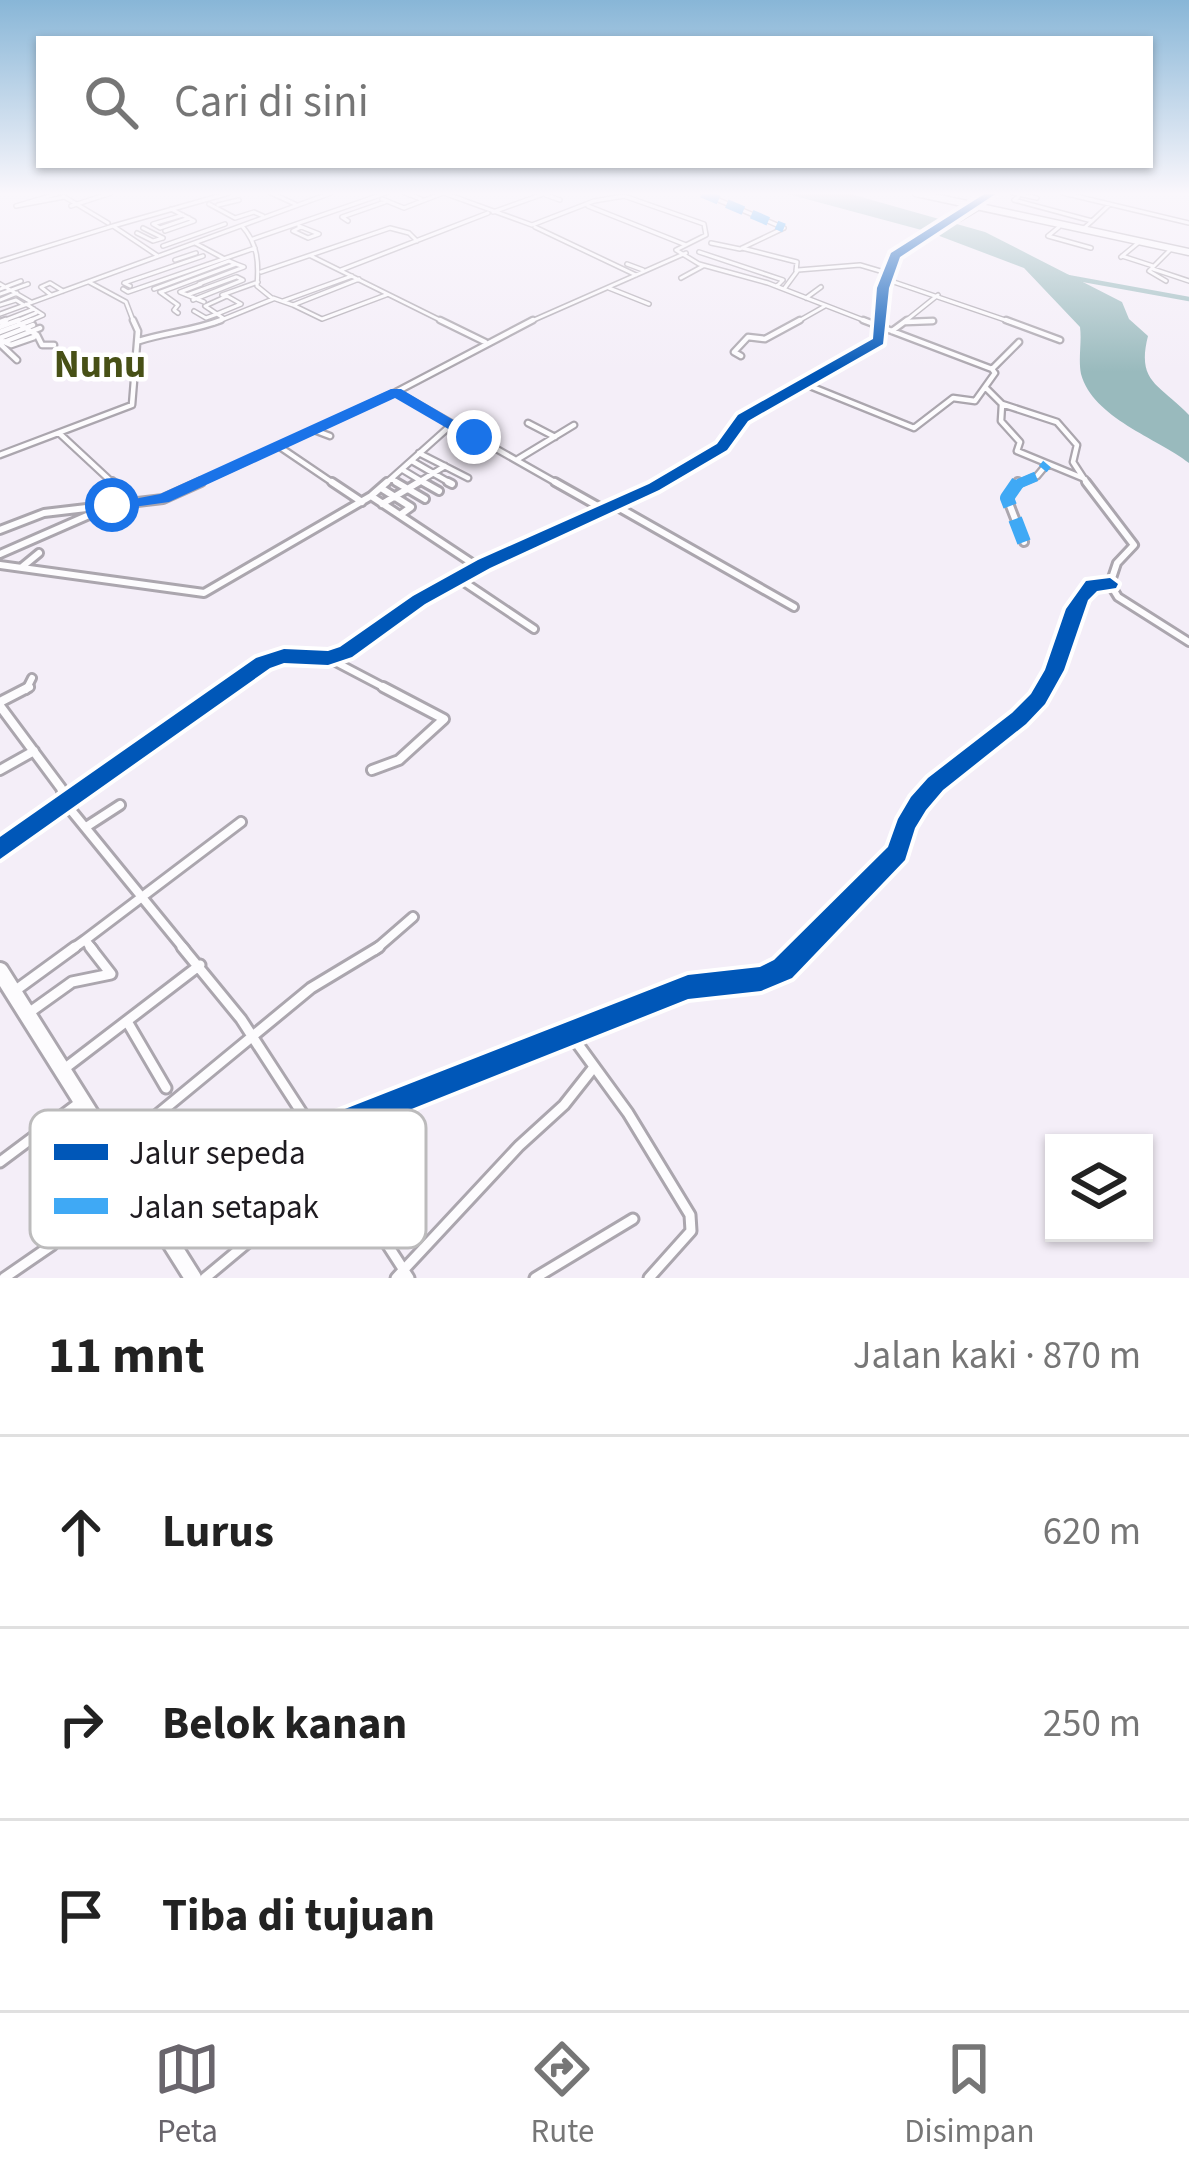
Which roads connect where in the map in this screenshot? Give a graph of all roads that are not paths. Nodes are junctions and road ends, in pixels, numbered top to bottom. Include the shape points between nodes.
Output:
1 (153, 253) edge
2 (167, 253) edge
3 (196, 253) edge
4 (212, 253) edge
5 (246, 253) edge
6 (256, 253) edge
7 (320, 253) edge
8 (388, 253) edge
9 (589, 253) edge
10 (683, 253) edge
11 (697, 253) edge
12 (701, 253) edge
13 (761, 253) edge
14 (898, 253) edge
15 (1128, 253) edge
16 (1171, 253) joint
17 (1189, 253) edge
18 (689, 255) junction
19 (158, 256) junction
20 (201, 256) junction
21 (311, 256) junction
22 (175, 260) dead end
23 (213, 261) junction
24 (230, 261) junction
25 (1137, 261) junction
26 (798, 262) junction
27 (628, 264) dead end
28 (703, 266) junction
29 (1130, 266) dead end
30 (824, 267) junction
31 (1153, 267) junction
32 (341, 270) junction
33 (796, 271) junction
34 (261, 272) junction
35 (646, 272) junction
36 (761, 273) junction
37 (235, 274) junction
38 (637, 276) junction
39 (886, 276) junction
40 (355, 278) junction
41 (681, 278) dead end
42 (752, 278) junction
43 (1166, 280) dead end
44 (193, 281) junction
45 (1189, 281) edge
46 (25, 282) dead end
47 (88, 282) junction
48 (258, 282) junction
49 (201, 284) junction
50 (776, 286) junction
51 (151, 287) junction
52 (820, 287) dead end
53 (609, 289) junction
54 (784, 289) junction
55 (63, 291) junction
56 (4, 294) edge
57 (51, 295) junction
58 (386, 295) junction
59 (938, 295) junction
60 (189, 298) junction
61 (273, 298) junction
62 (806, 298) junction
63 (216, 301) junction
64 (284, 301) junction
65 (177, 304) junction
66 (293, 304) junction
67 (649, 304) dead end
68 (31, 306) junction
69 (825, 306) junction
70 (12, 309) junction
71 (230, 309) junction
72 (163, 310) dead end
73 (194, 311) dead end
74 (178, 313) dead end
75 (217, 314) junction
76 (238, 315) junction
77 (225, 320) junction
78 (933, 321) dead end
79 (902, 322) junction
80 (40, 328) dead end
81 (10, 330) edge
82 (887, 330) junction
83 (139, 341) junction
84 (1019, 342) dead end
85 (487, 343) junction
86 (54, 345) dead end
87 (1051, 345) dead end
88 (741, 356) dead end
89 (17, 360) dead end
90 (992, 369) junction
91 (801, 383) junction
92 (986, 387) junction
93 (396, 392) junction
94 (1002, 404) junction
95 (528, 423) dead end
96 (574, 424) dead end
97 (450, 426) junction
98 (314, 430) junction
99 (58, 433) junction
100 (330, 436) dead end
101 (553, 438) junction
102 (279, 446) junction
103 (419, 454) junction
104 (0, 455) edge
105 (517, 459) junction
106 (412, 461) junction
107 (1047, 464) junction
108 (445, 466) junction
109 (403, 470) junction
110 (433, 473) junction
111 (468, 478) dead end
112 (392, 479) junction
113 (421, 480) junction
114 (1088, 481) junction
115 (452, 484) dead end
116 (381, 488) junction
117 (407, 488) junction
118 (440, 491) dead end
119 (371, 496) junction
120 (395, 496) junction
121 (425, 500) dead end
122 (362, 502) junction
123 (112, 504) junction
124 (382, 504) junction
125 (611, 508) junction
126 (400, 515) junction
127 (0, 530) edge
128 (1024, 542) dead end
129 (39, 553) dead end
130 (0, 554) edge
131 (0, 565) edge
132 (22, 567) junction
133 (478, 567) junction
134 (458, 578) junction
135 (1110, 584) junction
136 (794, 607) dead end
137 (534, 629) dead end
138 (1189, 642) edge
139 (328, 658) junction
140 (32, 677) dead end
141 (0, 704) edge
142 (35, 751) junction
143 (0, 770) edge
144 (372, 770) dead end
145 (66, 804) junction
146 (120, 805) dead end
147 (241, 822) dead end
148 (86, 827) junction
149 (0, 849) edge
150 (143, 894) junction
151 (413, 917) dead end
152 (85, 940) junction
153 (200, 965) junction
154 (0, 971) edge
155 (13, 992) junction
156 (27, 1014) junction
157 (128, 1023) junction
158 (569, 1032) junction
159 (254, 1038) junction
160 (594, 1067) junction
161 (61, 1071) junction
162 (166, 1088) dead end
163 (82, 1101) junction
164 (70, 1110) edge
165 (88, 1110) edge
166 (168, 1110) edge
167 (300, 1110) edge
168 (370, 1110) edge
169 (30, 1140) edge
170 (0, 1162) edge
171 (632, 1219) dead end
172 (48, 1248) edge
173 (175, 1248) edge
174 (241, 1248) edge
175 (386, 1248) edge
176 (402, 1275) edge
177 (4, 1278) edge
178 (194, 1278) edge
179 (205, 1278) edge
180 (535, 1278) edge
181 (649, 1278) edge

1 - 19 street
2 - 19 street
3 - 20 street
4 - 24 street
5 - 24 street
6 - 34 street
7 - 21 street
8 - 32 street
9 - 38 street
10 - 18 street
11 - 18 street
12 - 36 street
13 - 26 street
14 - 39 street
15 - 25 street via 1120,258
16 - 17 main road
16 - 31 street
18 - 28 street
18 - 35 street
19 - 47 street
20 - 22 street
20 - 23 street
20 - 51 street
20 - 51 street via 128,282
21 - 32 street
21 - 34 street
23 - 24 street
23 - 51 street
24 - 37 street via 244,267
24 - 44 street
24 - 51 street
25 - 29 street
25 - 31 street
26 - 30 street
26 - 33 street
27 - 35 street
28 - 41 street
28 - 42 street
30 - 33 street
30 - 39 street via 860,265
31 - 43 street
31 - 45 street
32 - 40 street
33 - 54 street
34 - 48 street
35 - 38 street
36 - 42 street
36 - 50 street via 782,280
37 - 49 street
37 - 60 street via 243,280
38 - 53 street
39 - 59 street
39 - 82 street
40 - 58 street
40 - 64 street
40 - 66 street
42 - 50 street
44 - 49 street
44 - 51 street
46 - 56 street
47 - 55 street
47 - 83 street via 128,304
48 - 60 street via 200,304
48 - 61 street
49 - 60 street via 180,292
50 - 54 street
51 - 65 street
52 - 62 street
53 - 67 street
53 - 85 street
54 - 62 street
55 - 57 street
55 - 57 street via 41,287
56 - 68 street
56 - 68 street
56 - 70 street
57 - 68 street
58 - 66 street via 325,319
58 - 85 street
59 - 79 street
59 - 87 street via 1060,340
61 - 64 street
61 - 76 street
62 - 69 street
63 - 71 street
63 - 71 street via 227,296 241,304
63 - 75 street via 205,306
64 - 66 street
65 - 72 street
65 - 74 street
68 - 70 street
68 - 81 street
69 - 82 street
69 - 88 street via 765,340 748,337 734,352
70 - 81 street
71 - 75 street
71 - 76 street
73 - 75 street via 205,319
75 - 77 street
76 - 77 street
77 - 83 street
78 - 79 street
79 - 82 street
80 - 81 street
81 - 86 street
81 - 89 street
82 - 90 street
82 - 91 street
83 - 99 street via 132,405
84 - 90 street
85 - 93 street
90 - 92 street
91 - 92 street via 914,428 953,398 975,401
91 - 125 street via 738,422 722,447
92 - 94 street
93 - 97 street
93 - 98 street
94 - 107 street via 999,415 1020,442 1017,451
94 - 114 street via 1058,423 1078,447 1072,458
95 - 101 street
96 - 101 street
97 - 103 street
97 - 105 street
98 - 100 street
98 - 102 street
99 - 104 street
99 - 123 street via 118,487
101 - 105 street
102 - 122 street
102 - 123 street via 163,499
103 - 106 street
103 - 108 street
105 - 125 street
106 - 109 street
106 - 110 street
107 - 114 street
107 - 128 street via 1007,497
108 - 110 street
108 - 111 street
109 - 112 street
109 - 113 street
110 - 113 street
110 - 115 street
112 - 116 street
112 - 117 street
113 - 117 street
113 - 118 street
114 - 135 street via 1134,545
116 - 119 street
116 - 120 street
117 - 120 street
117 - 121 street
119 - 122 street
119 - 124 street
120 - 124 street
120 - 126 street via 412,507
122 - 132 street via 204,593
123 - 127 street via 44,513
123 - 130 street
124 - 126 street
125 - 133 street
125 - 136 street
126 - 133 street
129 - 132 street
131 - 132 street
133 - 134 street
134 - 137 street
134 - 139 street
135 - 138 street
135 - 158 street via 1091,585 1072,610 1060,664 1041,696 939,777 901,832 897,853 783,969 761,979 704,982
139 - 144 street via 445,719 399,760
139 - 145 street via 262,663
140 - 141 street via 29,688
141 - 142 street
142 - 143 street
142 - 145 street
145 - 148 street
145 - 149 street
146 - 148 street
147 - 150 street
148 - 150 street
150 - 152 street
150 - 153 street
151 - 159 street
152 - 155 street
152 - 156 street via 112,974 72,982
153 - 157 street
153 - 159 street
154 - 155 main road
155 - 156 main road
156 - 161 main road
157 - 161 street
157 - 162 street
158 - 160 street
158 - 168 street
159 - 166 street
159 - 167 street
160 - 176 street
160 - 181 street via 690,1215 691,1231
161 - 163 main road
163 - 164 street
163 - 165 main road
169 - 170 street
171 - 180 street
172 - 177 street
173 - 178 main road
174 - 179 street
175 - 176 street

